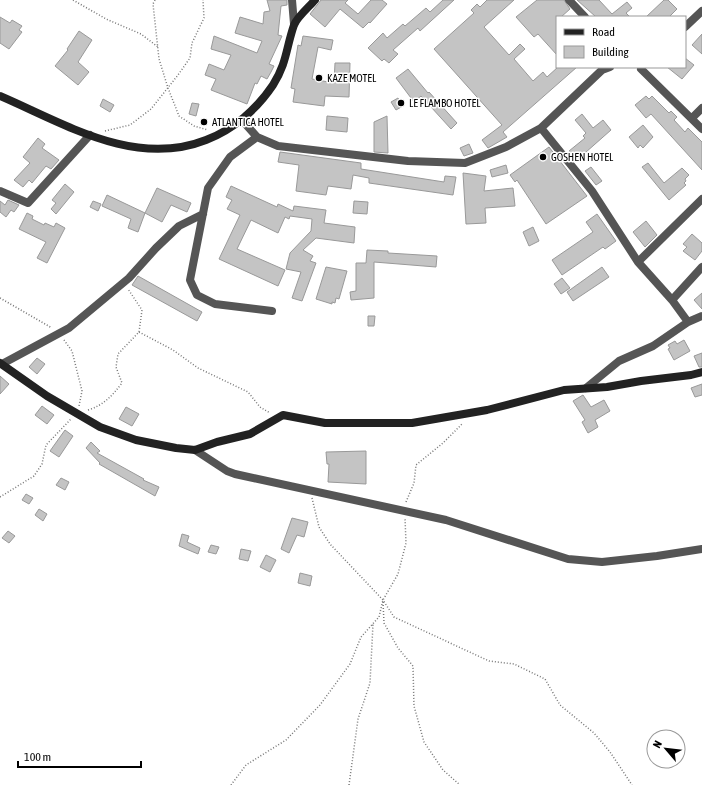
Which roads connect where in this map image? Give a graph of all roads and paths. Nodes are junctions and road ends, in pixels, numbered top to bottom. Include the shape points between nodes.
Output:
1 (73, 0) edge
2 (155, 0) edge
3 (203, 0) edge
4 (292, 0) edge
5 (315, 0) edge
6 (569, 0) edge
7 (702, 10) edge
8 (583, 16) edge
9 (294, 24) junction
10 (686, 26) edge
11 (158, 47) junction
12 (607, 68) edge
13 (639, 68) edge
14 (168, 88) junction
15 (0, 96) edge
16 (702, 108) edge
17 (692, 118) junction
18 (242, 120) junction
19 (541, 128) junction
20 (702, 129) edge
21 (103, 132) dead end
22 (221, 134) junction
23 (90, 135) junction
24 (257, 137) junction
25 (0, 191) edge
26 (702, 199) edge
27 (203, 214) junction
28 (638, 262) junction
29 (702, 267) edge
30 (124, 282) junction
31 (0, 298) edge
32 (672, 300) junction
33 (272, 311) dead end
34 (702, 316) edge
35 (688, 322) junction
36 (139, 332) junction
37 (60, 333) junction
38 (1, 364) edge
39 (701, 374) edge
40 (586, 388) junction
41 (472, 413) junction
42 (77, 414) junction
43 (278, 417) junction
44 (195, 450) junction
45 (311, 490) junction
46 (0, 497) edge
47 (405, 511) junction
48 (702, 549) edge
49 (383, 600) junction
50 (373, 623) junction
51 (231, 785) edge
52 (349, 785) edge
53 (460, 785) edge
54 (632, 785) edge

1 - 11 path via 106,19 141,34
2 - 11 path via 153,4
3 - 14 path via 204,18 192,43 190,58
4 - 9 street
5 - 9 street
6 - 8 street
7 - 10 street
9 - 18 street via 281,70 272,86
11 - 14 path
12 - 19 street via 602,70
13 - 17 street
14 - 21 path via 151,109 130,125
14 - 22 path via 179,116 194,126
15 - 23 street
16 - 17 street
17 - 20 street
18 - 22 street
18 - 24 street
19 - 24 street via 506,147 465,163 408,161 278,146
19 - 28 street via 592,191
22 - 23 street via 174,150 154,150 115,144
23 - 25 street via 28,203
24 - 27 street via 230,157 208,188
26 - 28 street
27 - 30 street via 179,226
27 - 33 street via 190,280 197,295 215,304
28 - 32 street
29 - 32 street
30 - 36 path via 142,310
30 - 37 street
31 - 37 path
32 - 35 street
34 - 35 street
35 - 40 street via 653,346 619,361
36 - 42 path via 118,354 116,367 122,383 112,396 99,406
36 - 43 path via 173,350 198,368 248,392 260,407
37 - 38 street
37 - 42 path via 72,351 82,391
38 - 42 street
39 - 40 street
40 - 41 street via 564,390
41 - 43 street via 412,424 325,423 284,415
41 - 47 path via 443,443 416,465 414,483 406,500
42 - 44 street via 100,427 136,440
42 - 46 path via 46,444 42,464 34,476
43 - 44 street via 250,434
44 - 45 street via 235,474
45 - 47 street
45 - 49 path via 319,527 330,544
47 - 48 street via 446,520 568,559 602,562
47 - 49 path via 406,543 398,574
49 - 50 path via 379,617
49 - 53 path via 384,623 412,666 414,706 424,742 443,770
49 - 54 path via 394,617 489,661 514,664 545,679 560,705 594,733
50 - 51 path via 361,637 350,664 320,705 286,740 246,766
50 - 52 path via 370,683 358,719

